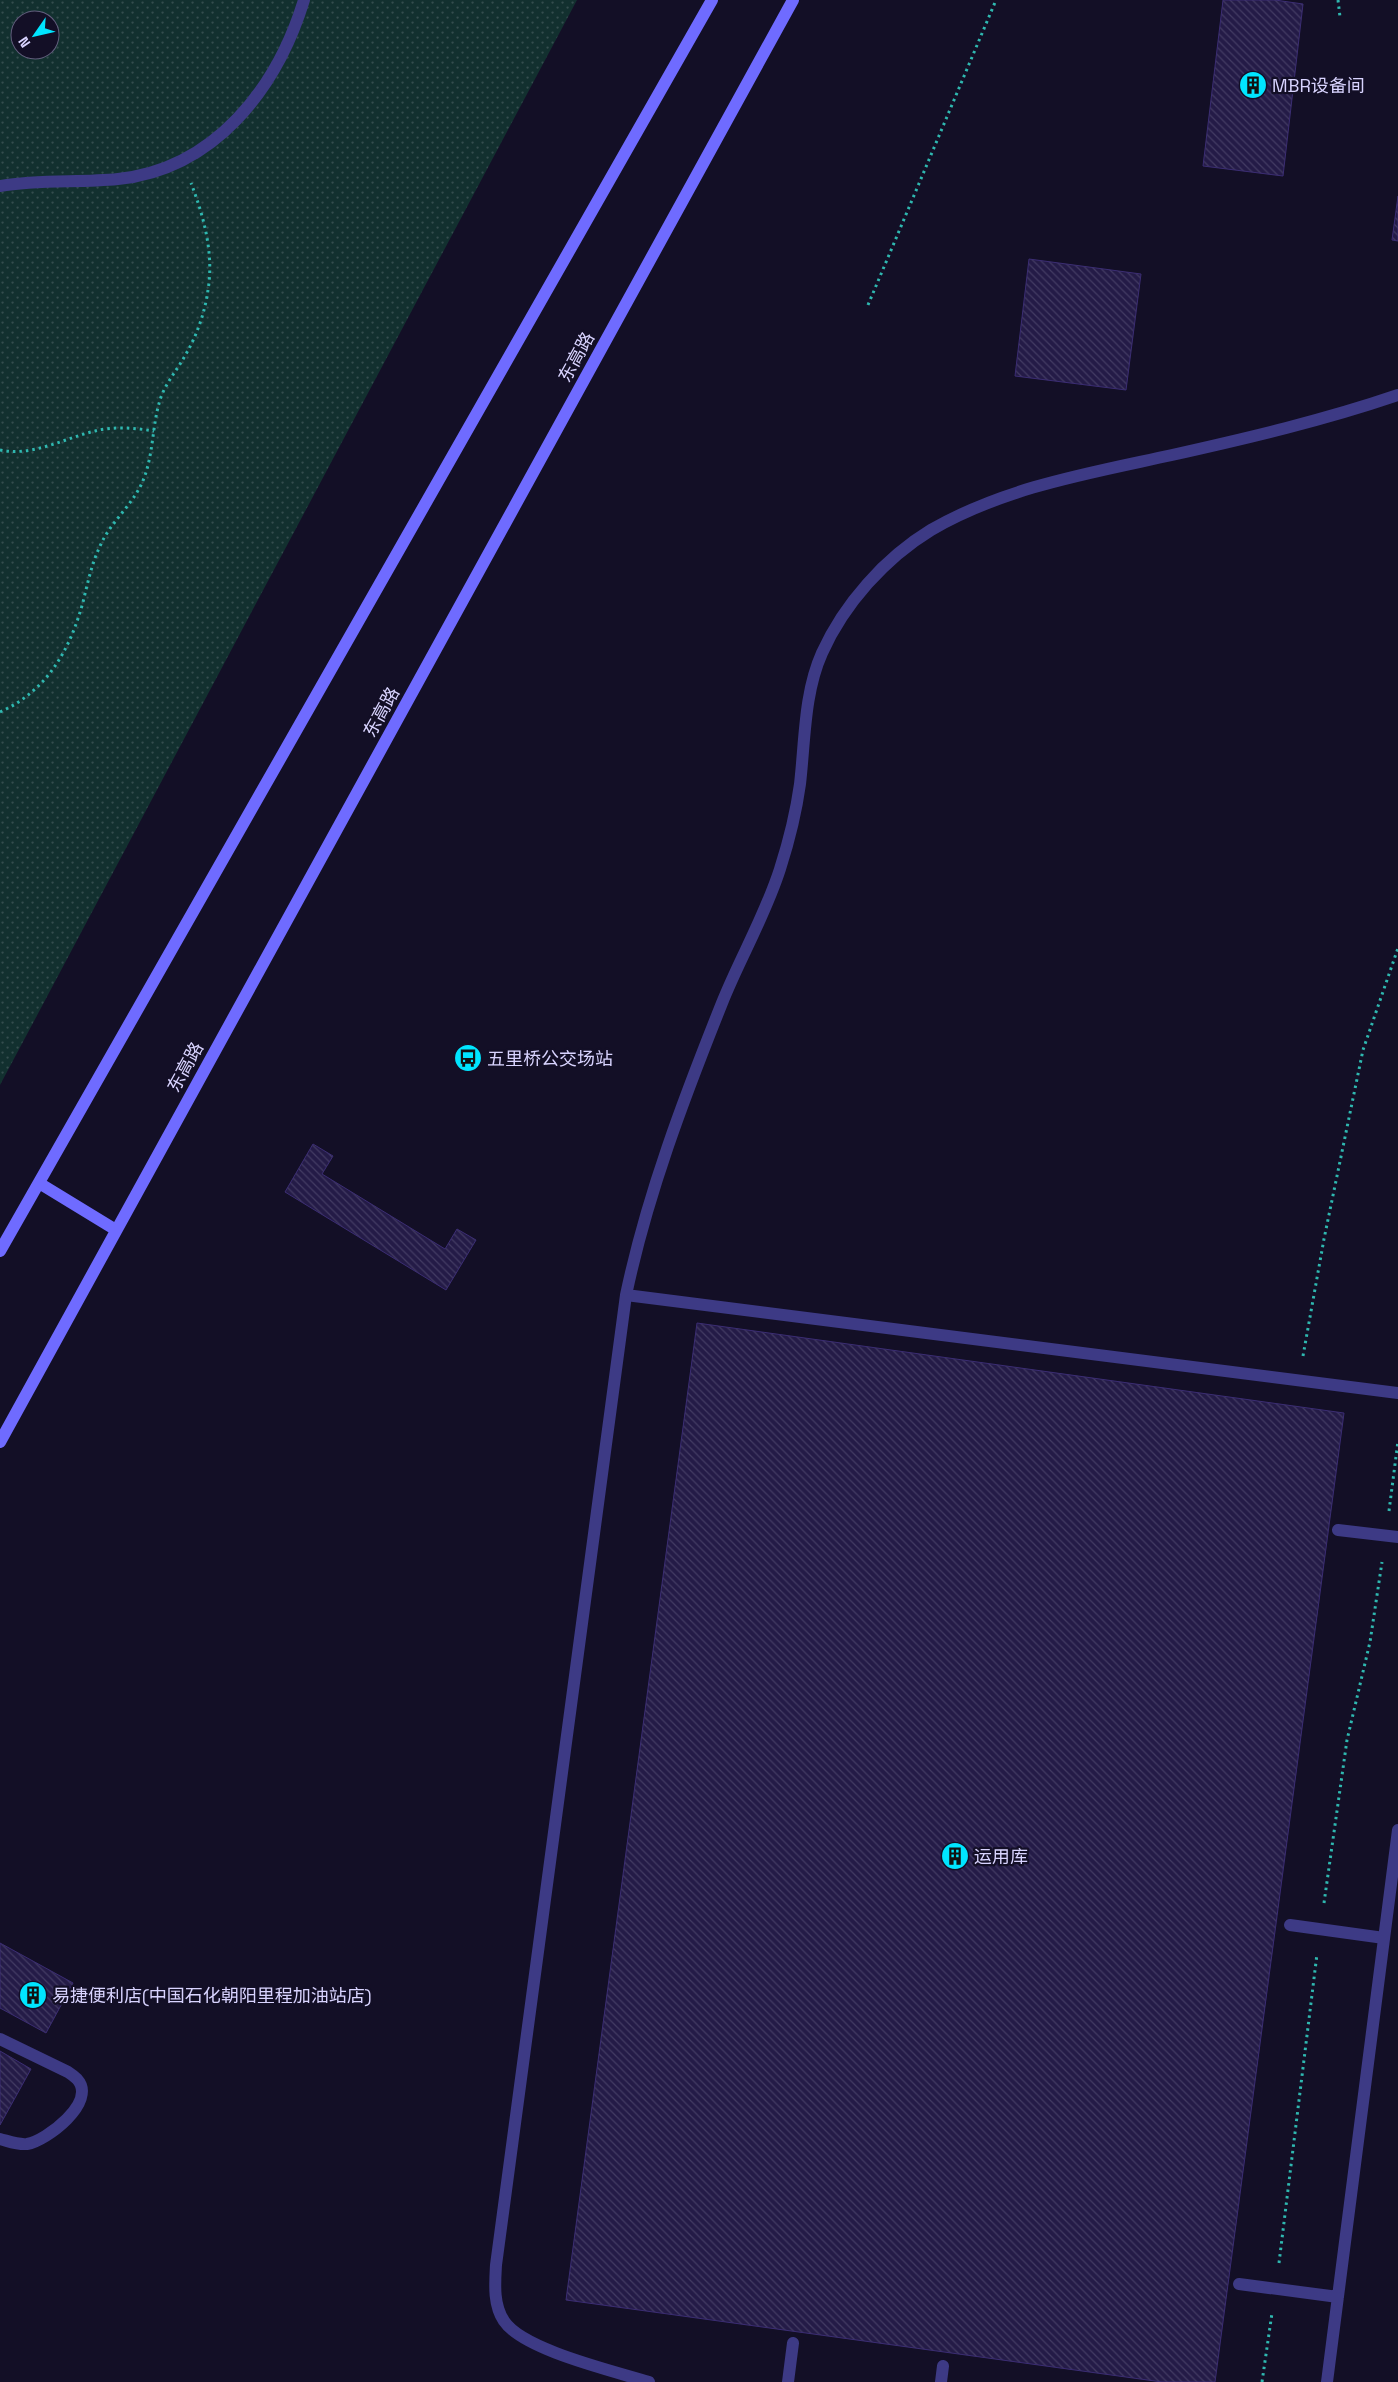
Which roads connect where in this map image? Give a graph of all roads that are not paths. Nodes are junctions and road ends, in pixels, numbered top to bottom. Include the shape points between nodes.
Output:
1 (304, 0) edge
2 (712, 0) edge
3 (793, 0) edge
4 (0, 186) edge
5 (1398, 394) edge
6 (39, 1183) junction
7 (116, 1230) junction
8 (0, 1251) edge
9 (626, 1295) junction
10 (1398, 1394) edge
11 (0, 1442) edge
12 (1338, 1530) dead end
13 (1398, 1537) edge
14 (1398, 1830) edge
15 (1290, 1925) dead end
16 (1384, 1938) junction
17 (0, 2039) edge
18 (0, 2139) edge
19 (1238, 2284) dead end
20 (1338, 2297) junction
21 (793, 2343) dead end
22 (943, 2366) dead end
23 (649, 2382) edge
24 (788, 2382) edge
25 (941, 2382) edge
26 (1327, 2382) edge

1 - 4 lane via 286,48 255,99 219,138 180,163 120,179
2 - 6 street
3 - 7 street, 东高路
5 - 9 lane via 1275,431 1068,478 987,504 929,531 873,577 836,626 816,668 809,697 795,816 780,870 723,1001 679,1117 649,1204
6 - 7 street
6 - 8 street
7 - 11 street, 东高路
9 - 10 lane
9 - 23 lane via 495,2282 503,2320 519,2336
12 - 13 lane
14 - 16 lane
15 - 16 lane
16 - 20 lane
17 - 18 lane via 68,2072 82,2088 76,2108 48,2135 26,2144
19 - 20 lane
20 - 26 lane
21 - 24 lane
22 - 25 lane

